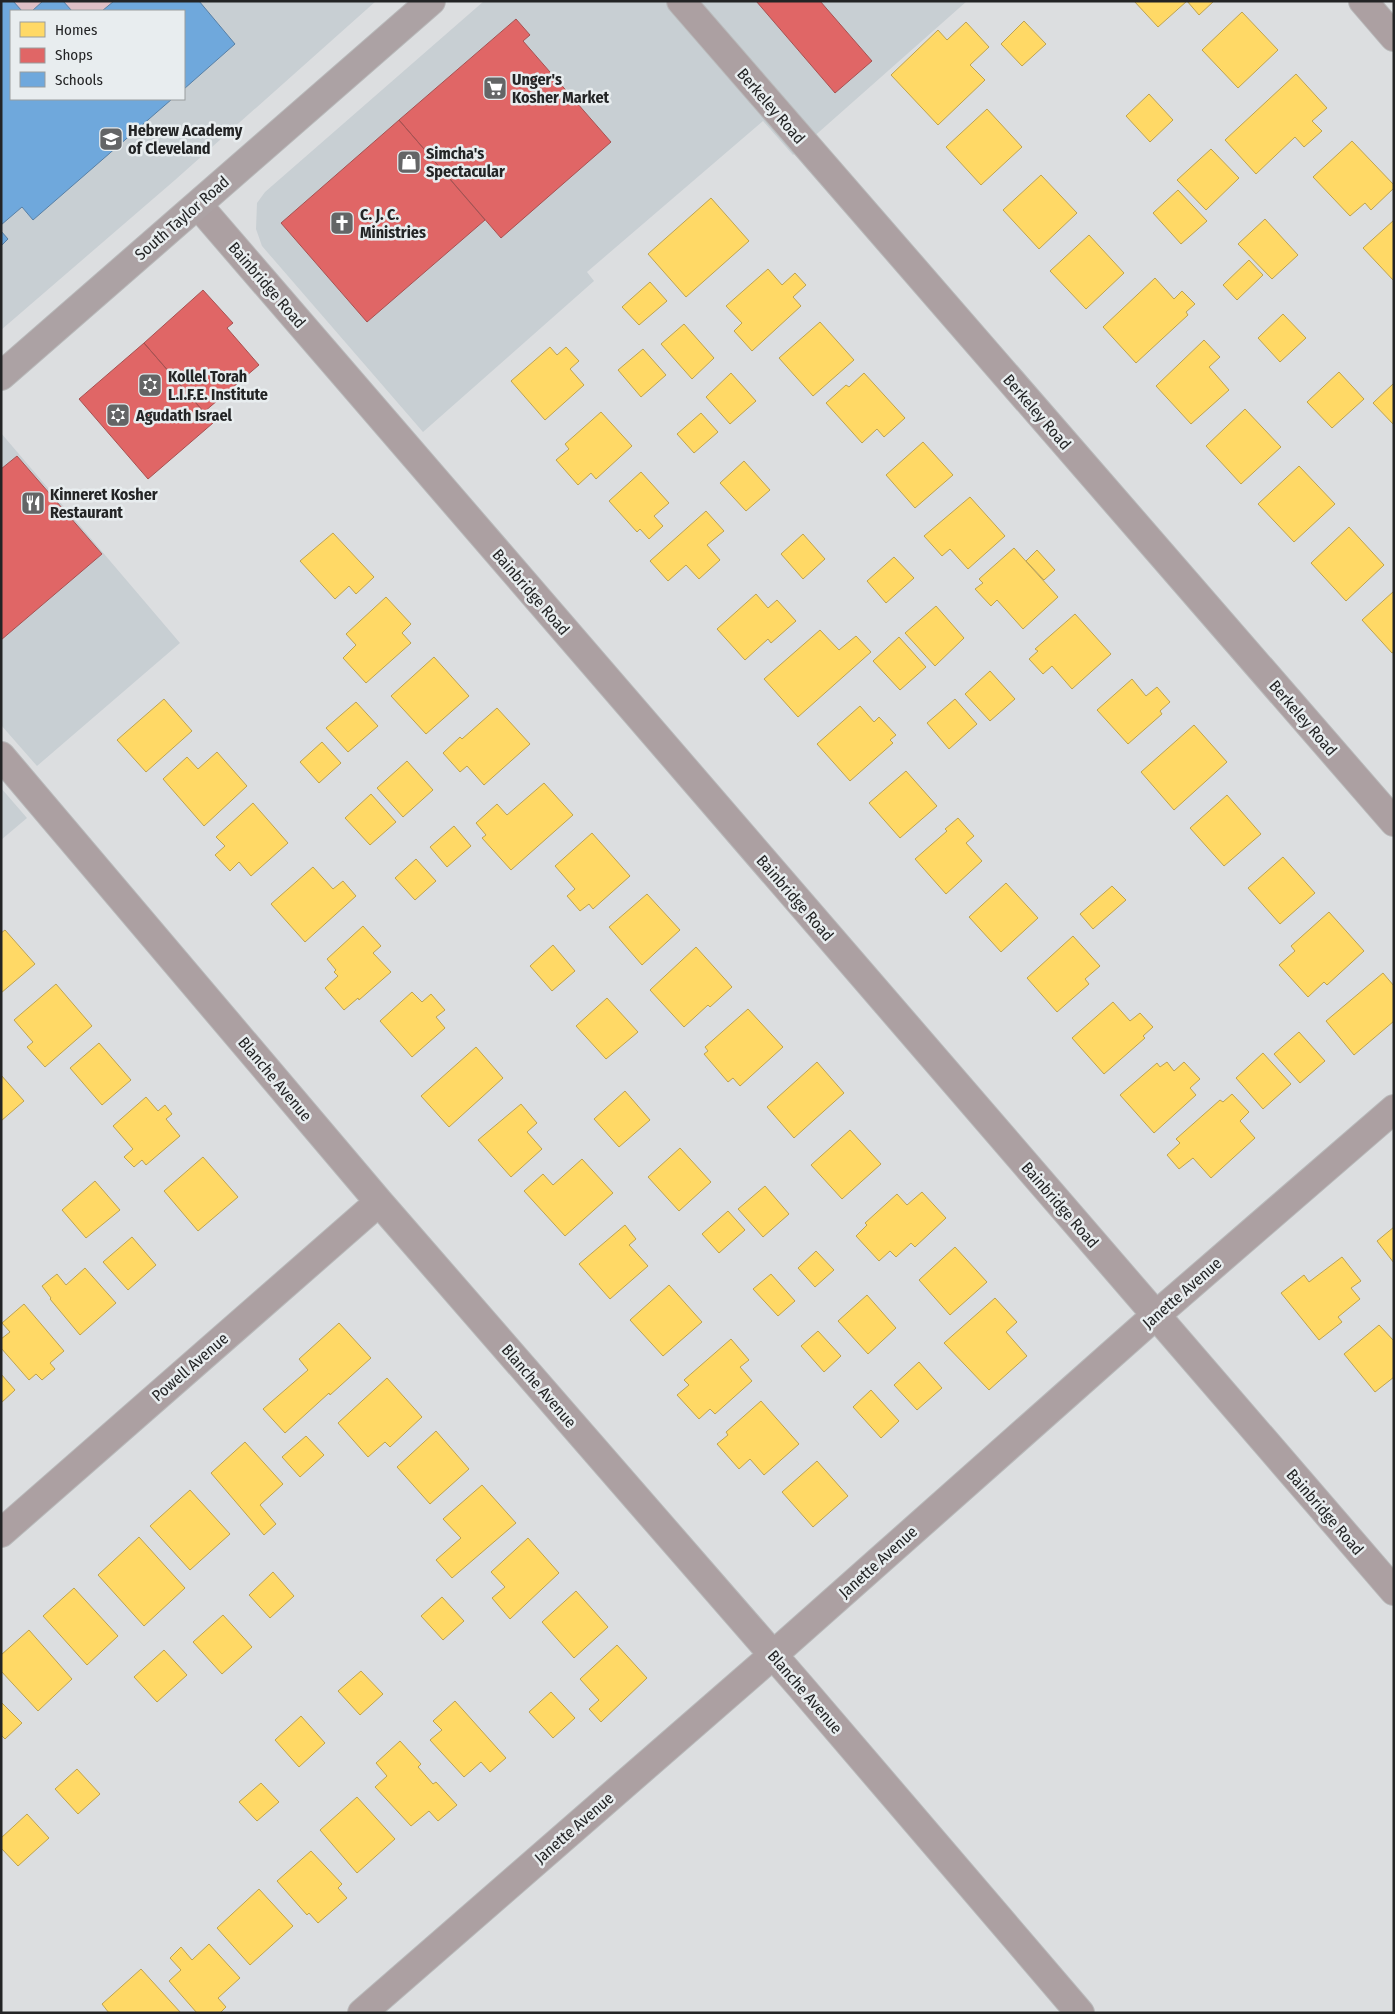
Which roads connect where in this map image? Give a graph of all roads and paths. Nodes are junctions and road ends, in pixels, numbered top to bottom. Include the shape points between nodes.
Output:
1 (431, 1) edge
2 (681, 1) edge
3 (1363, 1) edge
4 (1394, 37) edge
5 (198, 205) junction
6 (1, 376) edge
7 (1, 756) edge
8 (1394, 822) edge
9 (1394, 1109) edge
10 (379, 1202) junction
11 (1156, 1316) junction
12 (1, 1532) edge
13 (1394, 1592) edge
14 (773, 1655) junction
15 (362, 2013) edge
16 (1080, 2013) edge

1 - 5 main road, South Taylor Road
2 - 8 street, Berkeley Road
3 - 4 street
5 - 6 main road, South Taylor Road
5 - 11 street, Bainbridge Road
7 - 10 street, Blanche Avenue
9 - 11 street, Janette Avenue
10 - 12 street, Powell Avenue
10 - 14 street, Blanche Avenue
11 - 13 street, Bainbridge Road
11 - 14 street, Janette Avenue
14 - 15 street, Janette Avenue
14 - 16 street, Blanche Avenue

